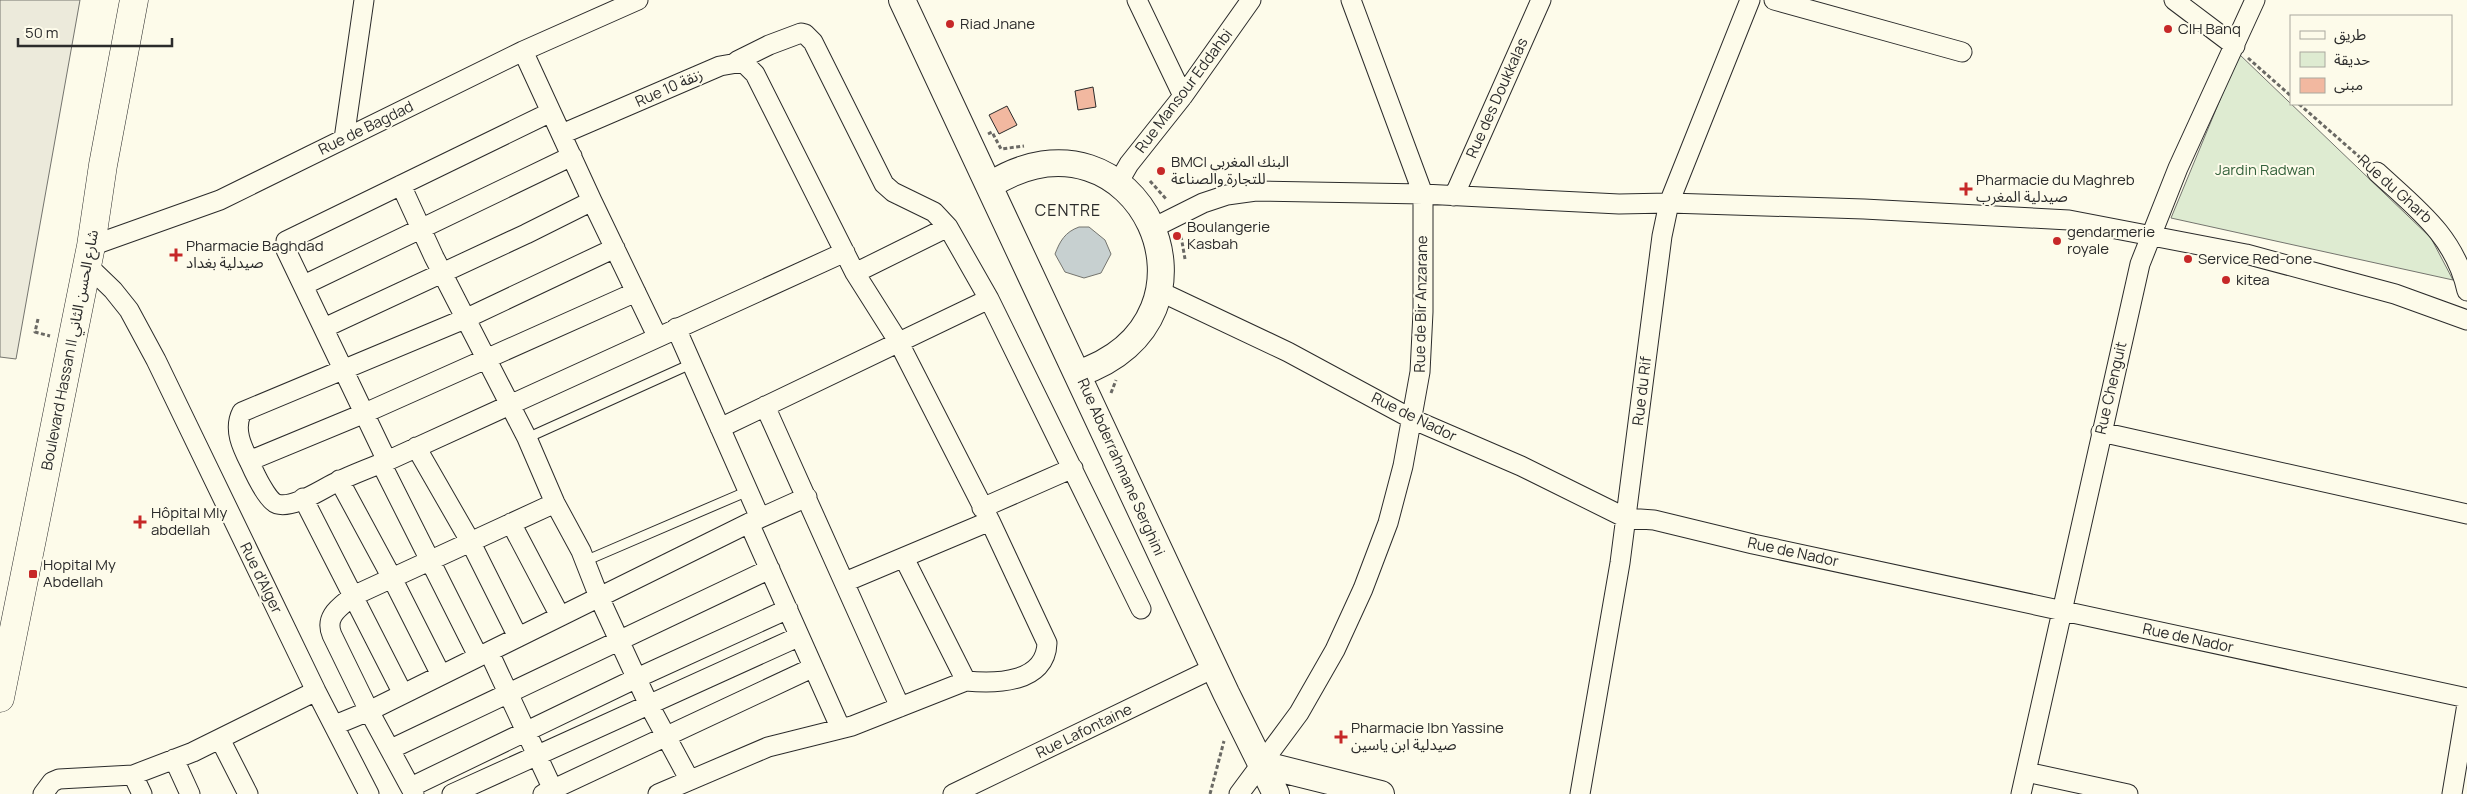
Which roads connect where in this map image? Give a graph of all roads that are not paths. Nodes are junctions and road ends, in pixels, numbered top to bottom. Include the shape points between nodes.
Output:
1 (134, 0) edge
2 (364, 0) edge
3 (638, 0) edge
4 (902, 0) edge
5 (1137, 0) edge
6 (1251, 0) edge
7 (1351, 0) edge
8 (1541, 0) edge
9 (1750, 0) edge
10 (1774, 0) edge
11 (2174, 0) edge
12 (2255, 0) edge
13 (2235, 46) junction
14 (523, 51) junction
15 (1962, 52) dead end
16 (737, 61) junction
17 (1183, 96) junction
18 (551, 112) junction
19 (562, 134) junction
20 (344, 139) junction
21 (572, 156) junction
22 (2377, 172) road end
23 (1124, 174) junction
24 (401, 185) junction
25 (990, 185) junction
26 (1422, 194) junction
27 (1454, 196) junction
28 (592, 201) junction
29 (1669, 203) junction
30 (948, 226) junction
31 (1153, 228) junction
32 (422, 230) junction
33 (2150, 234) junction
34 (616, 248) junction
35 (845, 252) junction
36 (89, 255) junction
37 (442, 273) junction
38 (855, 273) junction
39 (304, 285) junction
40 (1159, 290) junction
41 (2467, 291) edge
42 (636, 292) junction
43 (989, 299) junction
44 (467, 318) junction
45 (2467, 320) edge
46 (324, 328) junction
47 (676, 328) junction
48 (657, 336) junction
49 (898, 341) junction
50 (487, 360) junction
51 (692, 364) junction
52 (345, 371) junction
53 (1077, 374) junction
54 (509, 405) junction
55 (765, 406) junction
56 (365, 413) junction
57 (1412, 419) junction
58 (720, 428) junction
59 (2101, 432) junction
60 (527, 438) junction
61 (416, 447) junction
62 (249, 461) junction
63 (384, 462) junction
64 (1073, 468) junction
65 (339, 480) junction
66 (748, 491) junction
67 (807, 497) junction
68 (304, 498) junction
69 (555, 503) junction
70 (986, 514) junction
71 (2467, 514) edge
72 (1626, 518) junction
73 (755, 521) junction
74 (511, 523) junction
75 (470, 541) junction
76 (904, 558) junction
77 (431, 560) junction
78 (585, 561) junction
79 (770, 570) junction
80 (392, 578) junction
81 (845, 582) junction
82 (353, 596) junction
83 (599, 597) junction
84 (788, 610) junction
85 (1141, 610) dead end
86 (2062, 611) junction
87 (560, 616) junction
88 (518, 637) junction
89 (798, 637) junction
90 (621, 641) junction
91 (483, 654) junction
92 (812, 668) junction
93 (1214, 668) junction
94 (441, 675) junction
95 (637, 678) junction
96 (966, 681) junction
97 (316, 691) junction
98 (403, 694) junction
99 (508, 694) junction
100 (0, 698) edge
101 (2467, 698) edge
102 (648, 703) junction
103 (2467, 704) edge
104 (900, 707) junction
105 (369, 711) junction
106 (335, 725) junction
107 (840, 727) junction
108 (525, 732) junction
109 (667, 735) junction
110 (220, 739) junction
111 (391, 750) junction
112 (536, 755) junction
113 (174, 760) junction
114 (1261, 764) junction
115 (2026, 772) junction
116 (133, 775) junction
117 (689, 779) junction
118 (412, 790) edge
119 (551, 792) edge
120 (43, 794) edge
121 (142, 794) edge
122 (190, 794) edge
123 (248, 794) edge
124 (369, 794) edge
125 (452, 794) edge
126 (658, 794) edge
127 (953, 794) edge
128 (1239, 794) edge
129 (1276, 794) edge
130 (1381, 794) edge
131 (1580, 794) edge
132 (2021, 794) edge
133 (2128, 794) edge
134 (2452, 794) edge

1 - 36 main road, Boulevard Hassan II شارع الحسن الثاني
2 - 20 street
3 - 14 street, Rue de Bagdad
4 - 25 street
5 - 17 street
6 - 17 street, Rue Mansour Eddahbi
7 - 26 street, Rue de Bir Anzarane
8 - 27 street, Rue des Doukkalas
9 - 29 street, Rue du Rif
10 - 15 street
11 - 13 street
12 - 13 street, Rue Chenguit
13 - 33 street, Rue Chenguit
14 - 18 street
14 - 20 street, Rue de Bagdad
16 - 19 street, Rue 10 زنقة
16 - 30 street, Rue 10 زنقة via 777,42 805,34 816,46 884,184 893,192 934,212
16 - 35 street via 753,71
17 - 23 street, Rue Mansour Eddahbi
18 - 19 street
18 - 24 street
19 - 21 street
20 - 36 street, Rue de Bagdad via 220,200
21 - 28 street
21 - 32 street
22 - 41 street, Rue du Gharb via 2439,229 2463,271
23 - 25 street, Rue Abderrahmane Serghini via 1063,163 1024,167
23 - 31 street, Rue Abderrahmane Serghini
24 - 32 street
24 - 39 street via 287,239 286,250
25 - 53 street
26 - 27 street
26 - 31 street via 1256,191 1202,203
26 - 57 street, Rue de Bir Anzarane via 1423,312 1420,372
27 - 29 street via 1619,204
28 - 34 street
28 - 37 street
29 - 33 street via 2068,220
29 - 72 street, Rue du Rif
30 - 38 street
30 - 43 street
31 - 40 street, Rue Abderrahmane Serghini via 1159,248
32 - 37 street
32 - 39 street
33 - 45 street via 2256,256 2395,294
33 - 59 street, Rue Chenguit via 2140,264
34 - 42 street
34 - 44 street
35 - 38 street
35 - 47 street
36 - 97 street, Rue d'Alger via 129,310 156,360
36 - 100 main road, Boulevard Hassan II شارع الحسن الثاني
37 - 44 street
37 - 46 street
38 - 49 street
39 - 46 street
40 - 53 street, Rue Abderrahmane Serghini via 1153,310 1130,344 1115,358
40 - 57 street, Rue de Nador via 1288,352
42 - 48 street
42 - 50 street
43 - 49 street
43 - 64 street
44 - 50 street
44 - 52 street
46 - 52 street
47 - 48 street
47 - 51 street
48 - 54 street
49 - 55 street
49 - 70 street
50 - 54 street
50 - 56 street
51 - 58 street
51 - 60 lane
52 - 56 street
52 - 62 street via 242,412 237,432
53 - 93 street, Rue Abderrahmane Serghini
54 - 60 street
54 - 61 street
55 - 58 street
55 - 67 street
56 - 62 street
56 - 63 street
57 - 72 street, Rue de Nador via 1521,466
57 - 114 street, Rue de Bir Anzarane via 1388,523 1363,589 1299,713
58 - 66 street
59 - 71 street
59 - 86 street, Rue Chenguit
60 - 69 street
61 - 63 street
61 - 75 street
62 - 68 street via 272,502 288,504
63 - 65 street
63 - 77 street
64 - 70 street
64 - 85 street
65 - 68 street
65 - 80 street
66 - 73 street
66 - 78 lane
67 - 73 street
67 - 81 street
68 - 82 street
69 - 74 street
69 - 78 street
70 - 76 street
70 - 96 street via 1040,627 1046,652 1035,669 1023,676 1006,682
72 - 86 street, Rue de Nador via 1654,520
72 - 131 street, Rue du Rif
73 - 79 street
73 - 83 street
74 - 75 street
74 - 87 street
75 - 77 street
75 - 88 street
76 - 81 street
76 - 96 street
77 - 80 street
77 - 91 street
78 - 83 street
79 - 84 street
79 - 90 street
80 - 82 street
80 - 94 street
81 - 104 street
82 - 98 street
82 - 105 street via 335,612 329,626
83 - 87 street
83 - 90 street
84 - 89 street
84 - 95 street
86 - 101 street, Rue de Nador
86 - 115 street, Rue Chenguit
87 - 88 street
88 - 91 street
89 - 92 street
89 - 102 street
90 - 95 street
90 - 99 street
91 - 94 street
91 - 99 street
92 - 107 street
92 - 109 street
93 - 114 street, Rue Abderrahmane Serghini
93 - 127 street, Rue Lafontaine
94 - 98 street
95 - 102 street
95 - 108 street
96 - 104 street
97 - 106 street, Rue d'Alger
97 - 110 street
98 - 105 street
99 - 108 street
99 - 111 street
102 - 109 street
102 - 112 street
103 - 134 street
104 - 107 street via 852,726
105 - 106 street
105 - 111 street
106 - 124 street, Rue d'Alger
107 - 117 street via 768,747
108 - 112 street
108 - 118 street
109 - 117 street
109 - 119 street
110 - 113 street
110 - 123 street
111 - 118 street
112 - 119 street
112 - 125 street
113 - 116 street
113 - 122 street
114 - 128 street, Rue de Bir Anzarane
114 - 129 street, Rue Abderrahmane Serghini
114 - 130 street
115 - 132 street, Rue Chenguit
115 - 133 street
116 - 120 street via 59,779 52,782
116 - 121 street
117 - 126 street

